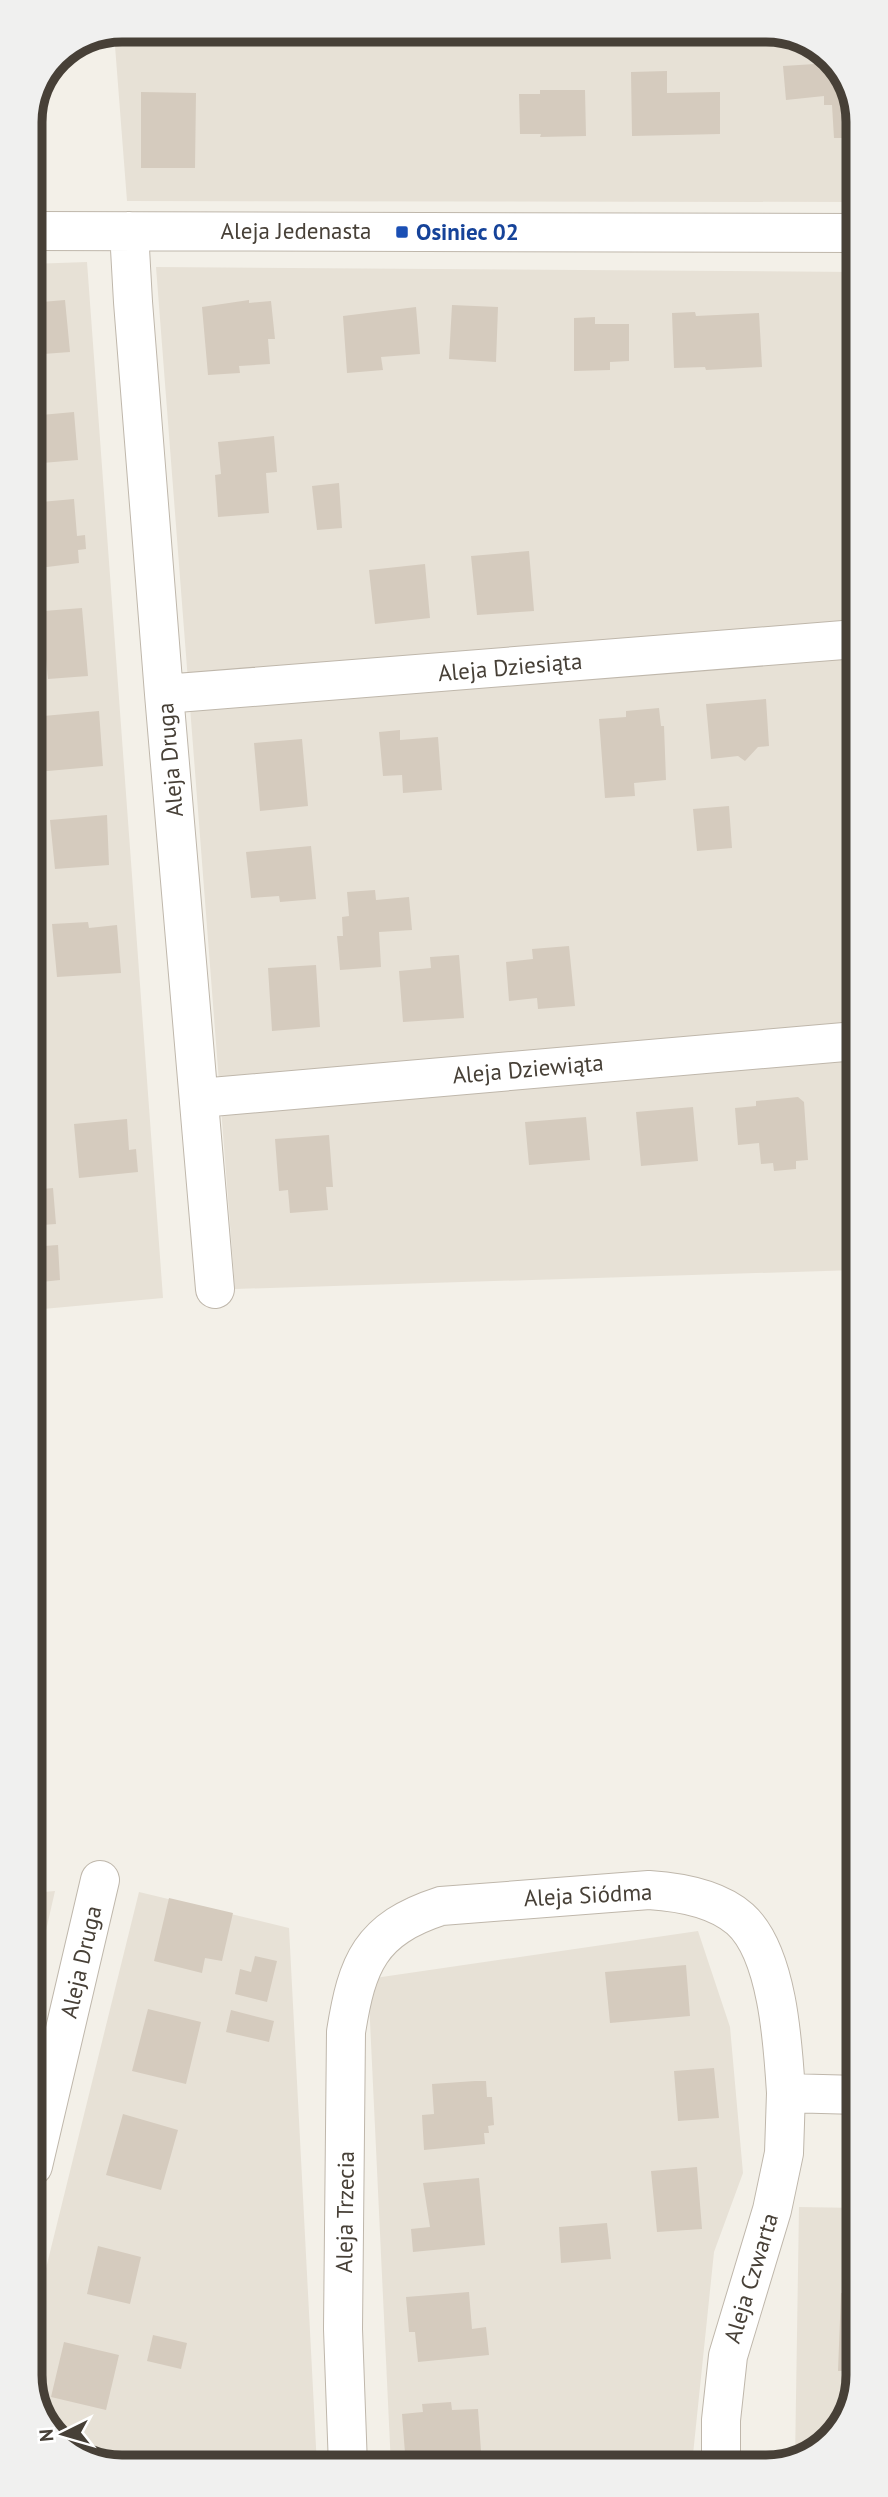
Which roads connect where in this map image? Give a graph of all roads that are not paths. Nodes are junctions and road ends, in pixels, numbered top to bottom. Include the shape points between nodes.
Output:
1 (42, 231) edge
2 (129, 231) junction
3 (846, 233) edge
4 (846, 640) edge
5 (164, 694) junction
6 (846, 1042) edge
7 (200, 1098) junction
8 (215, 1289) dead end
9 (100, 1880) dead end
10 (363, 1961) joint
11 (786, 2093) junction
12 (846, 2095) edge
13 (42, 2128) edge
14 (348, 2455) edge
15 (721, 2455) edge

1 - 2 street, Aleja Jedenasta
2 - 3 street, Aleja Jedenasta
2 - 5 street, Aleja Druga
4 - 5 street, Aleja Dziesiąta
5 - 7 street, Aleja Druga
6 - 7 street, Aleja Dziewiąta
7 - 8 street, Aleja Druga
9 - 13 street, Aleja Druga
10 - 11 street, Aleja Siódma via 398,1927 419,1913 442,1906 649,1890 698,1898 741,1920 755,1939 779,2015
10 - 14 street, Aleja Trzecia via 346,2032 342,2329
11 - 12 street
11 - 15 street, Aleja Czwarta via 785,2154 728,2356

